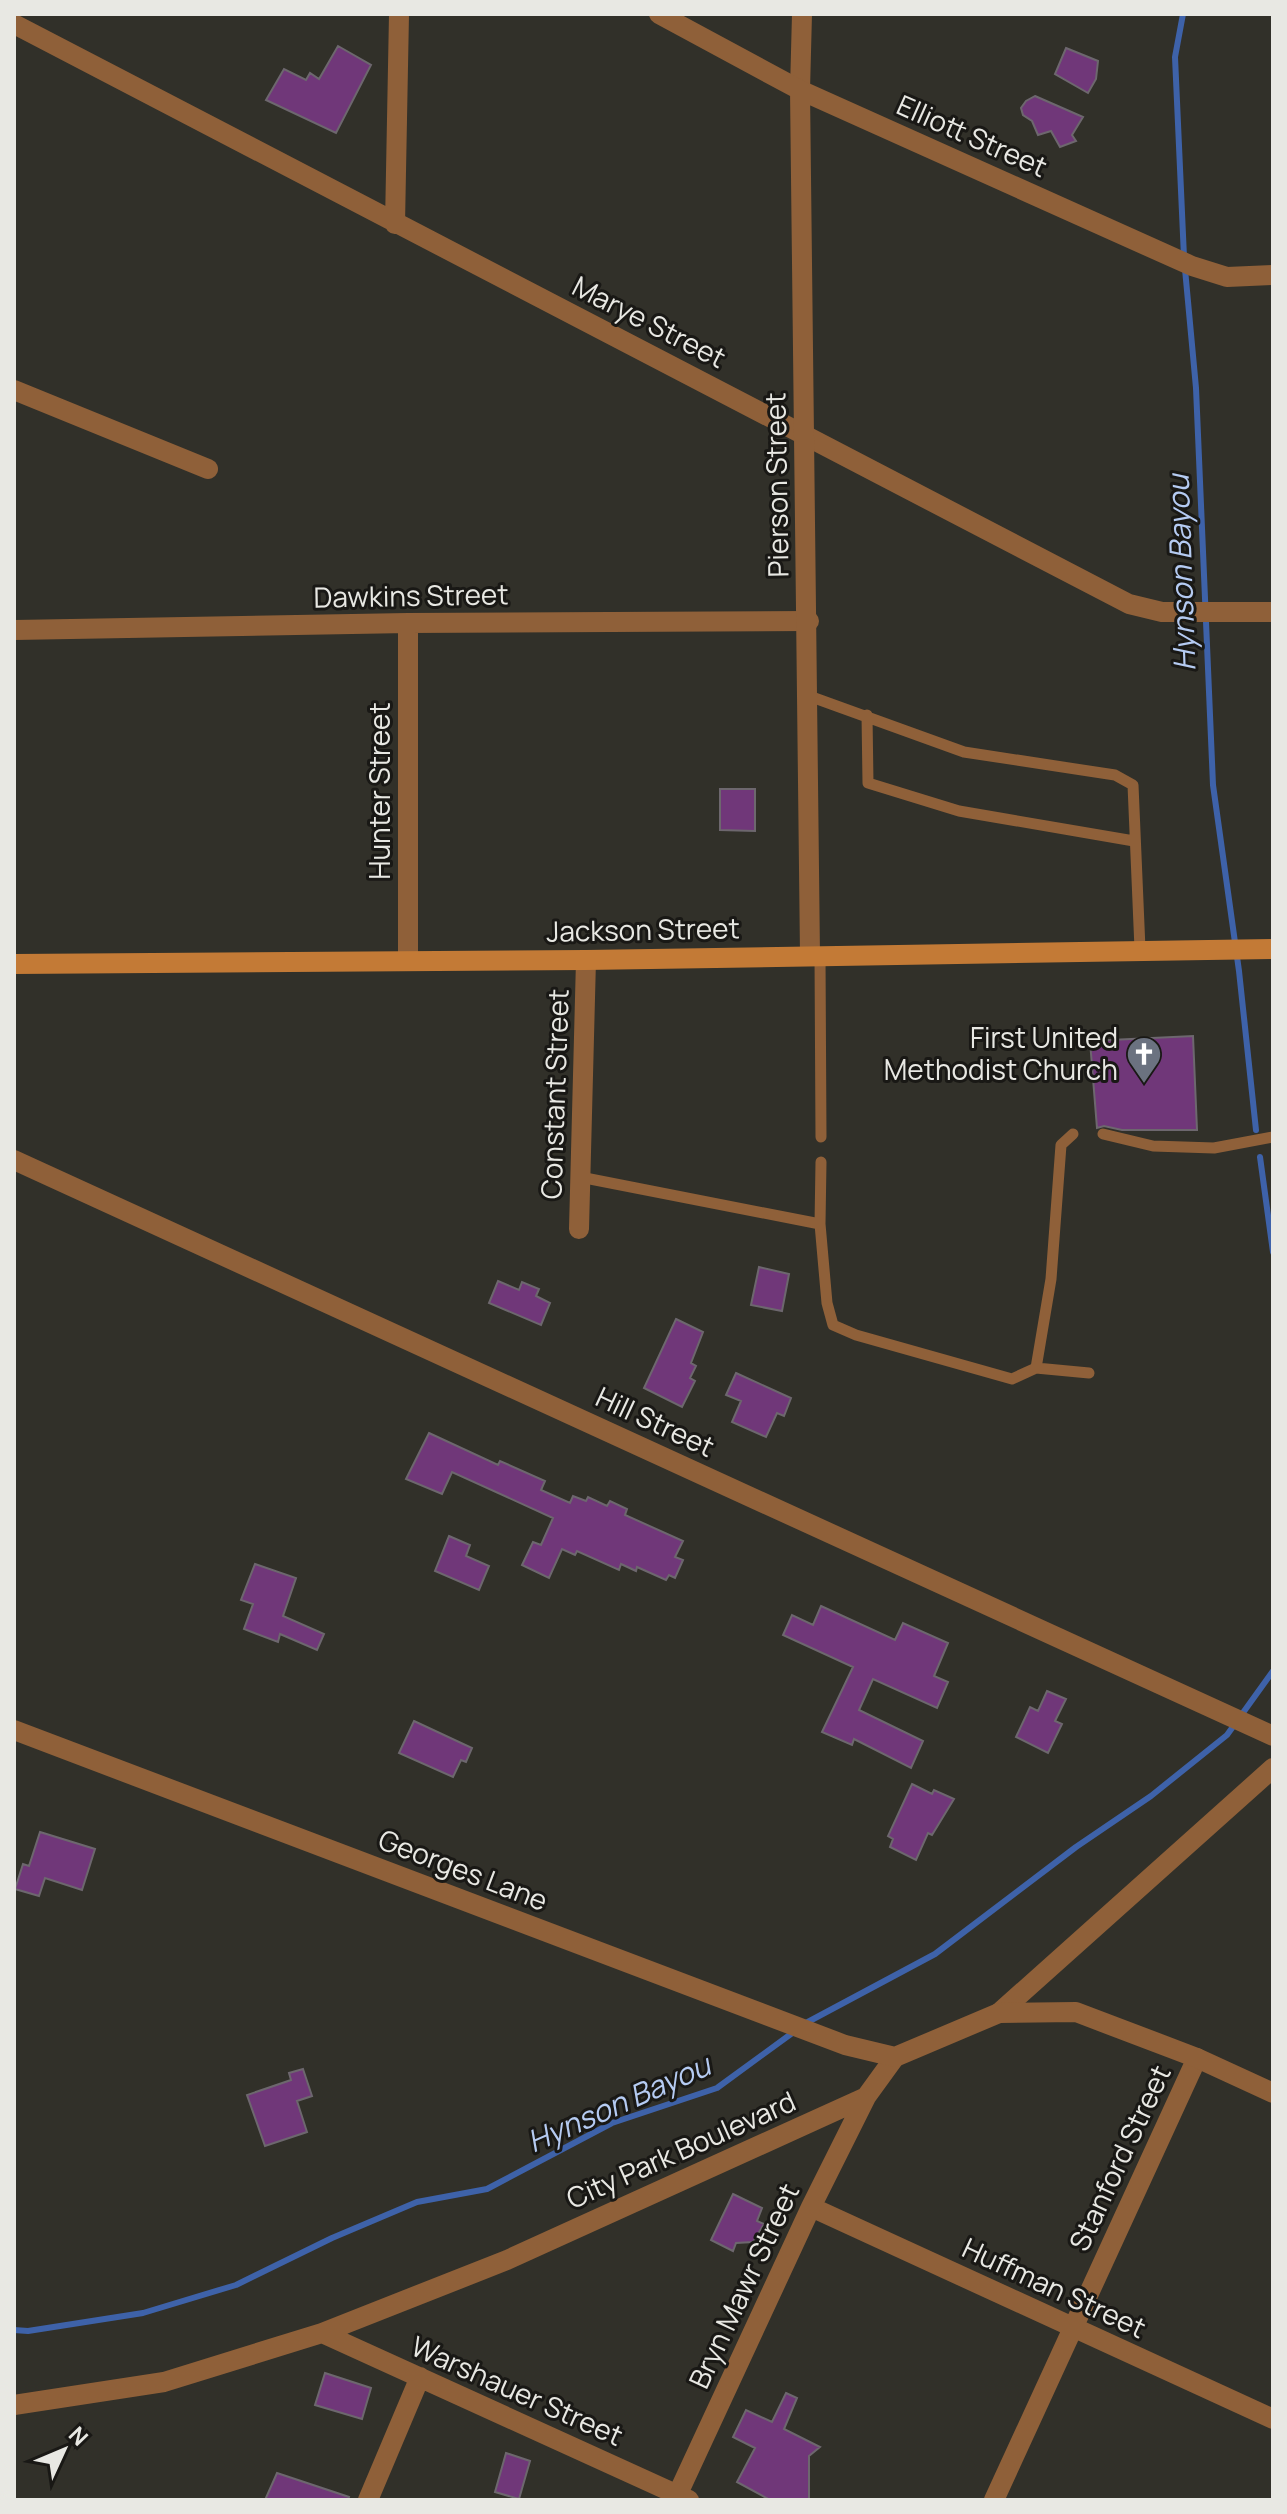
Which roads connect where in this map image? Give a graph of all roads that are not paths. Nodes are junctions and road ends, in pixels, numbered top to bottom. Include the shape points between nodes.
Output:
1 (399, 14) edge
2 (659, 14) edge
3 (802, 14) edge
4 (14, 24) edge
5 (800, 90) junction
6 (395, 224) junction
7 (1273, 275) edge
8 (14, 390) edge
9 (803, 432) junction
10 (208, 469) dead end
11 (1273, 612) edge
12 (809, 621) junction
13 (408, 623) junction
14 (14, 630) edge
15 (809, 696) junction
16 (867, 715) junction
17 (1134, 841) junction
18 (1140, 949) junction
19 (1273, 949) edge
20 (815, 955) junction
21 (408, 960) junction
22 (586, 960) junction
23 (14, 964) edge
24 (1073, 1134) dead end
25 (1103, 1134) dead end
26 (821, 1137) dead end
27 (1273, 1137) edge
28 (14, 1160) edge
29 (821, 1162) dead end
30 (580, 1177) junction
31 (820, 1224) junction
32 (579, 1229) dead end
33 (1036, 1368) junction
34 (1089, 1373) dead end
35 (14, 1730) edge
36 (1273, 1736) edge
37 (1273, 1768) edge
38 (999, 2013) junction
39 (895, 2057) junction
40 (1197, 2058) junction
41 (1273, 2093) edge
42 (866, 2097) junction
43 (811, 2207) junction
44 (1073, 2327) junction
45 (322, 2333) junction
46 (420, 2377) junction
47 (14, 2405) edge
48 (1273, 2419) edge
49 (681, 2498) edge
50 (368, 2500) edge
51 (994, 2500) edge

1 - 6 street
2 - 5 street, Elliott Street
3 - 5 street, Pierson Street
4 - 6 street, Marye Street
5 - 7 street, Elliott Street via 1192,266 1227,277
5 - 9 street, Pierson Street
6 - 9 street, Marye Street
8 - 10 street
9 - 11 street, Marye Street via 1129,604 1162,612
9 - 12 street, Pierson Street
12 - 13 street, Dawkins Street
12 - 15 street, Pierson Street
13 - 14 street, Dawkins Street
13 - 21 street, Hunter Street
15 - 16 lane
15 - 20 street, Pierson Street
16 - 17 lane via 964,752 1115,775 1133,785
16 - 17 lane via 868,783 959,811
17 - 18 lane
18 - 19 main road, Jackson Street
18 - 20 main road, Jackson Street
20 - 22 main road, Jackson Street
20 - 26 lane
21 - 22 main road, Jackson Street
21 - 23 main road, Jackson Street
22 - 30 street, Constant Street
24 - 33 lane via 1061,1145 1051,1279
25 - 27 lane via 1153,1146 1214,1148
28 - 36 street, Hill Street
29 - 31 lane
30 - 31 lane
30 - 32 street, Constant Street
31 - 33 lane via 833,1325 1012,1379
33 - 34 lane
35 - 39 street, Georges Lane via 845,2045
37 - 38 street
38 - 39 street
38 - 40 street via 1076,2012
39 - 42 street, City Park Boulevard
40 - 41 street
40 - 44 street, Stanford Street
42 - 43 street, Bryn Mawr Street
42 - 45 street, City Park Boulevard via 507,2260
43 - 44 street, Huffman Street
43 - 49 street, Bryn Mawr Street
44 - 48 street, Huffman Street
44 - 51 street, Stanford Street
45 - 46 street, Warshauer Street
45 - 47 street, City Park Boulevard via 164,2382
46 - 49 street, Warshauer Street
46 - 50 street

